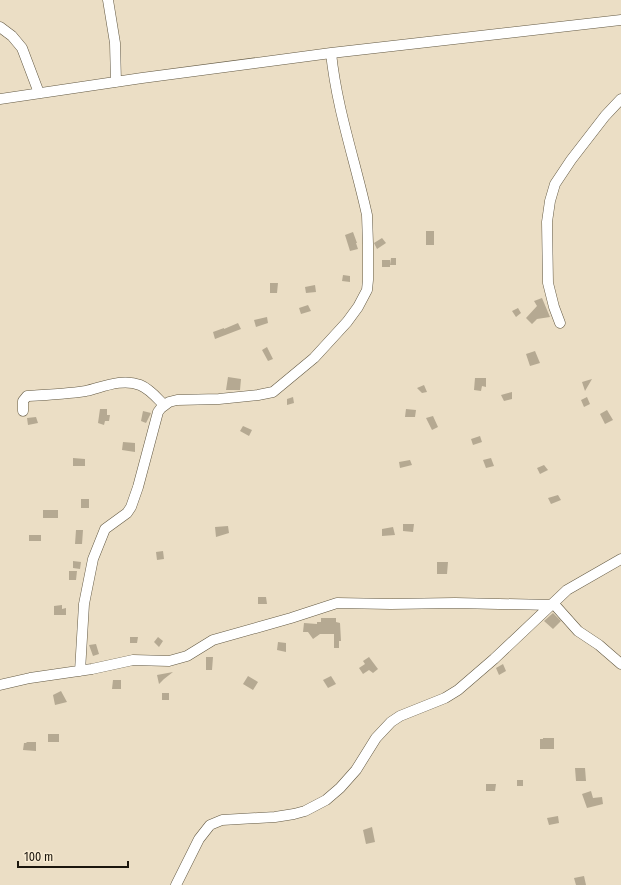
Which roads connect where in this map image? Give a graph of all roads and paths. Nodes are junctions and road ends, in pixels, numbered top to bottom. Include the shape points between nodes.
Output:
1 (108, 0) edge
2 (621, 20) edge
3 (0, 27) edge
4 (331, 53) junction
5 (116, 82) junction
6 (39, 93) junction
7 (0, 99) edge
8 (621, 100) edge
9 (560, 323) dead end
10 (164, 405) junction
11 (23, 411) dead end
12 (621, 559) edge
13 (552, 604) junction
14 (621, 664) edge
15 (80, 671) junction
16 (0, 685) edge
17 (176, 885) edge

1 - 5 street via 115,43
2 - 4 street
3 - 6 street via 22,48
4 - 5 street
4 - 10 street via 340,112 367,216 368,280 364,297 347,322 314,358 273,392 219,399 177,400
5 - 6 street
6 - 7 street
8 - 9 street via 605,116 571,160 556,184 550,201 547,222 548,283
10 - 11 street via 139,385 121,383 56,395 27,396 23,401
10 - 15 street via 155,420 131,507 105,529 93,559 84,604
12 - 13 street via 567,590
13 - 14 street via 578,630
13 - 15 street via 337,604 213,640 179,659 160,662 133,660
13 - 17 street via 458,690 390,722 344,785 326,800 294,814 222,820 210,825 199,840
15 - 16 street

